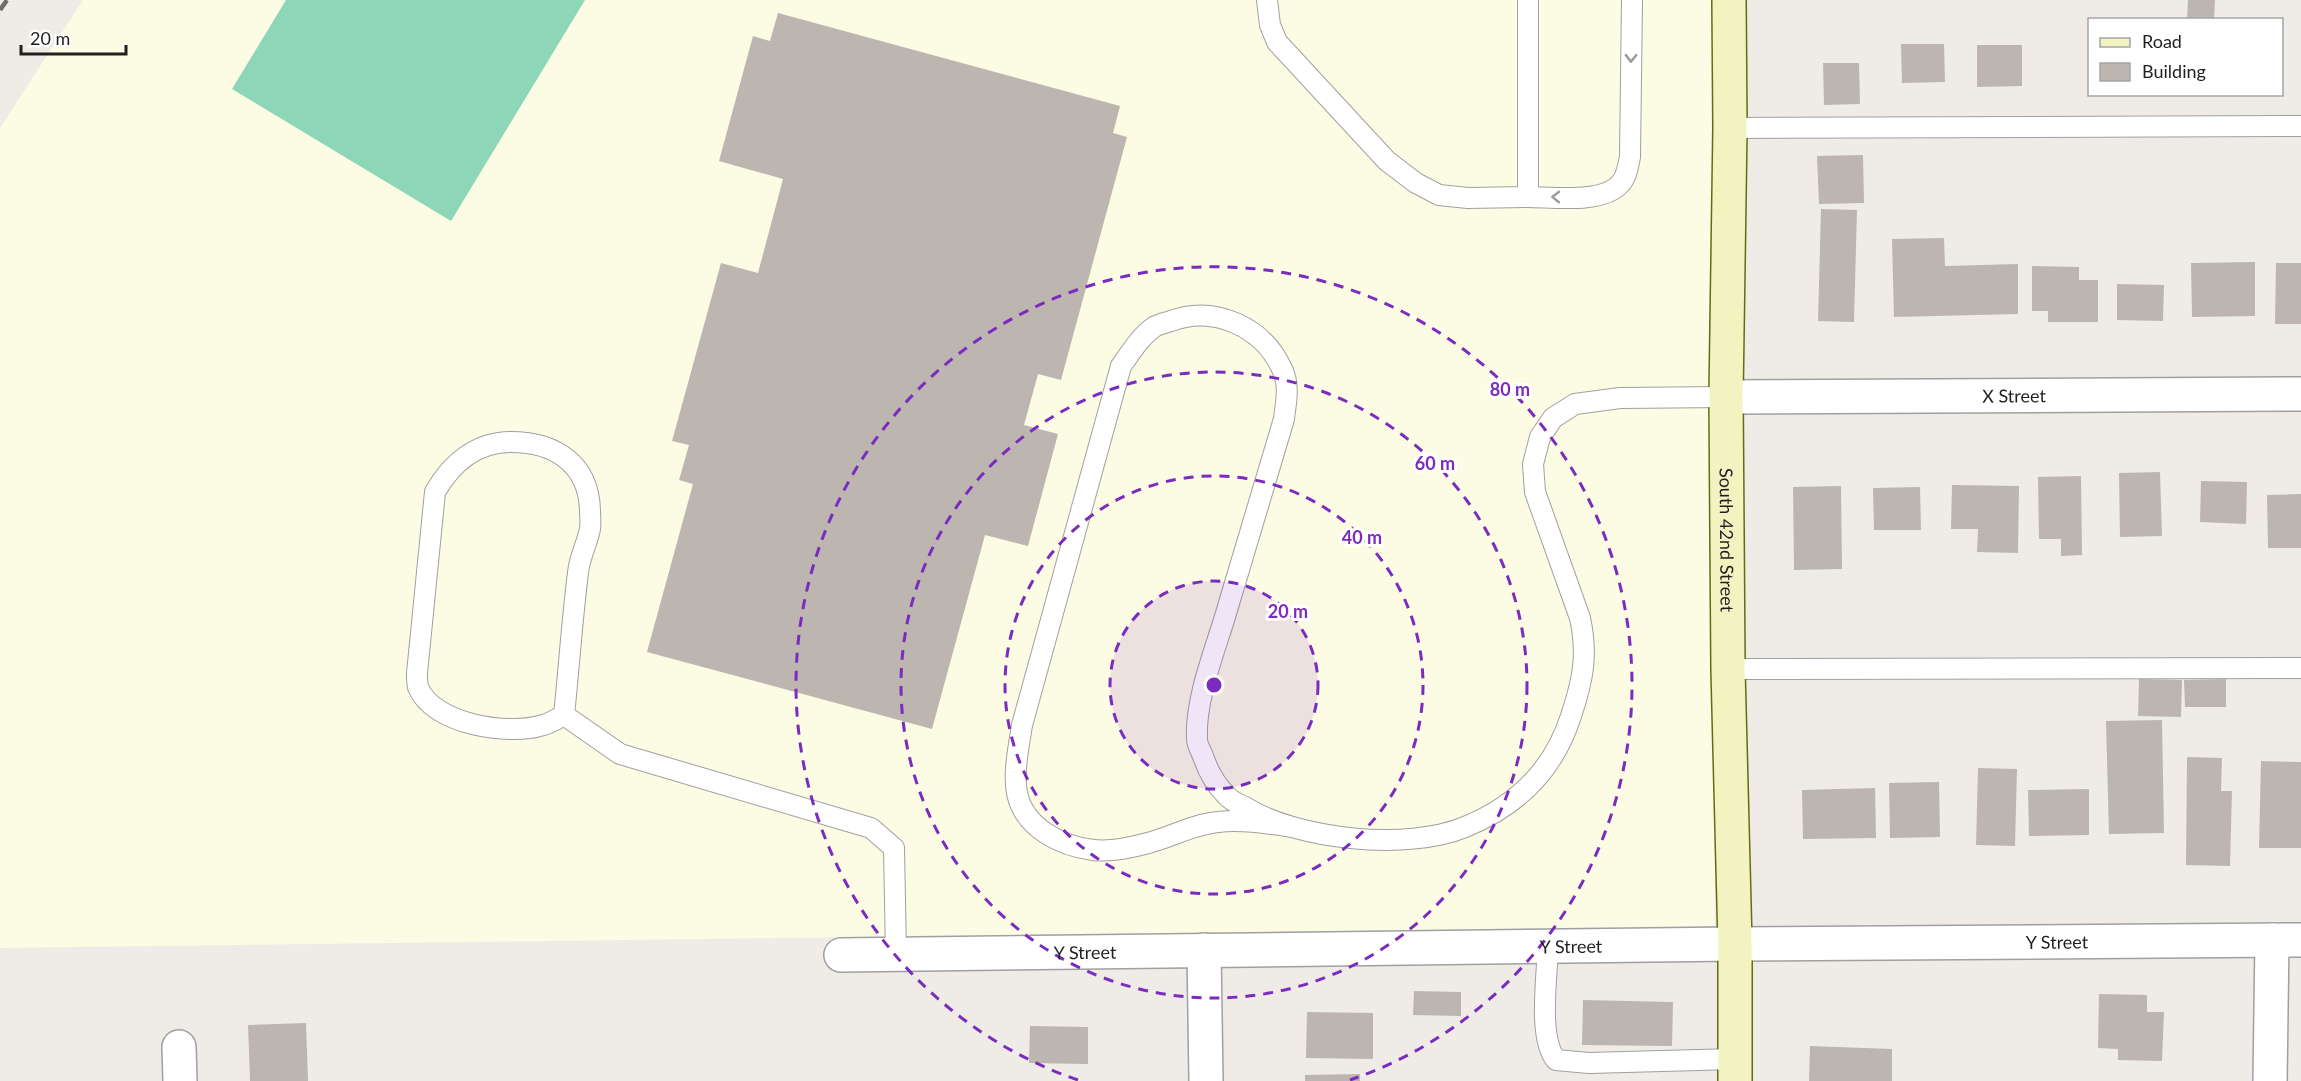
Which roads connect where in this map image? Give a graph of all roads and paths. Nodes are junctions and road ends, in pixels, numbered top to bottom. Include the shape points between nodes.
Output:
1 (1267, 0) edge
2 (1528, 0) edge
3 (1632, 0) edge
4 (1729, 0) edge
5 (2301, 126) edge
6 (1730, 128) junction
7 (1528, 197) junction
8 (2301, 394) edge
9 (1725, 397) junction
10 (2301, 668) edge
11 (1728, 669) junction
12 (564, 715) junction
13 (1291, 827) junction
14 (2286, 940) edge
15 (1735, 944) junction
16 (1548, 947) junction
17 (1204, 950) junction
18 (841, 955) dead end
19 (896, 955) junction
20 (180, 1047) dead end
21 (1735, 1070) edge
22 (180, 1081) edge
23 (1206, 1081) edge
24 (2270, 1081) edge

1 - 7 lane via 1270,25 1285,53 1388,161 1416,183 1439,195
2 - 7 lane
3 -> 7 lane via 1628,171 1610,192 1589,197
4 - 6 street, South 42nd Street
5 - 6 lane
6 - 9 street, South 42nd Street
8 - 9 street, X Street
9 - 11 street, South 42nd Street
9 - 13 lane via 1620,398 1575,404 1552,418 1540,437 1533,464 1536,492 1580,618 1585,659 1568,725 1550,764 1526,790 1463,828 1424,838 1368,839
10 - 11 lane
11 - 15 street, South 42nd Street
12 - 12 lane via 578,569 590,527 589,493 579,472 565,456 544,446 526,442 483,446 444,475 435,492 418,687 429,702 453,719 476,726 520,729 543,725
12 - 19 lane via 620,754 871,828 894,848
13 - 13 lane via 1256,814 1227,797 1208,771 1197,740 1212,659 1284,419 1288,393 1283,370 1254,333 1229,320 1205,314 1179,318 1155,326 1135,344 1121,366 1022,725 1017,794 1027,817 1045,834 1068,845 1094,850 1148,843 1217,822
14 - 15 street, Y Street
14 - 24 street
15 - 16 street, Y Street
15 - 21 street, South 42nd Street
16 - 17 street, Y Street
16 - 21 lane via 1545,1035 1549,1052 1556,1060
17 - 19 street, Y Street
17 - 23 street
18 - 19 street, Y Street
20 - 22 street

